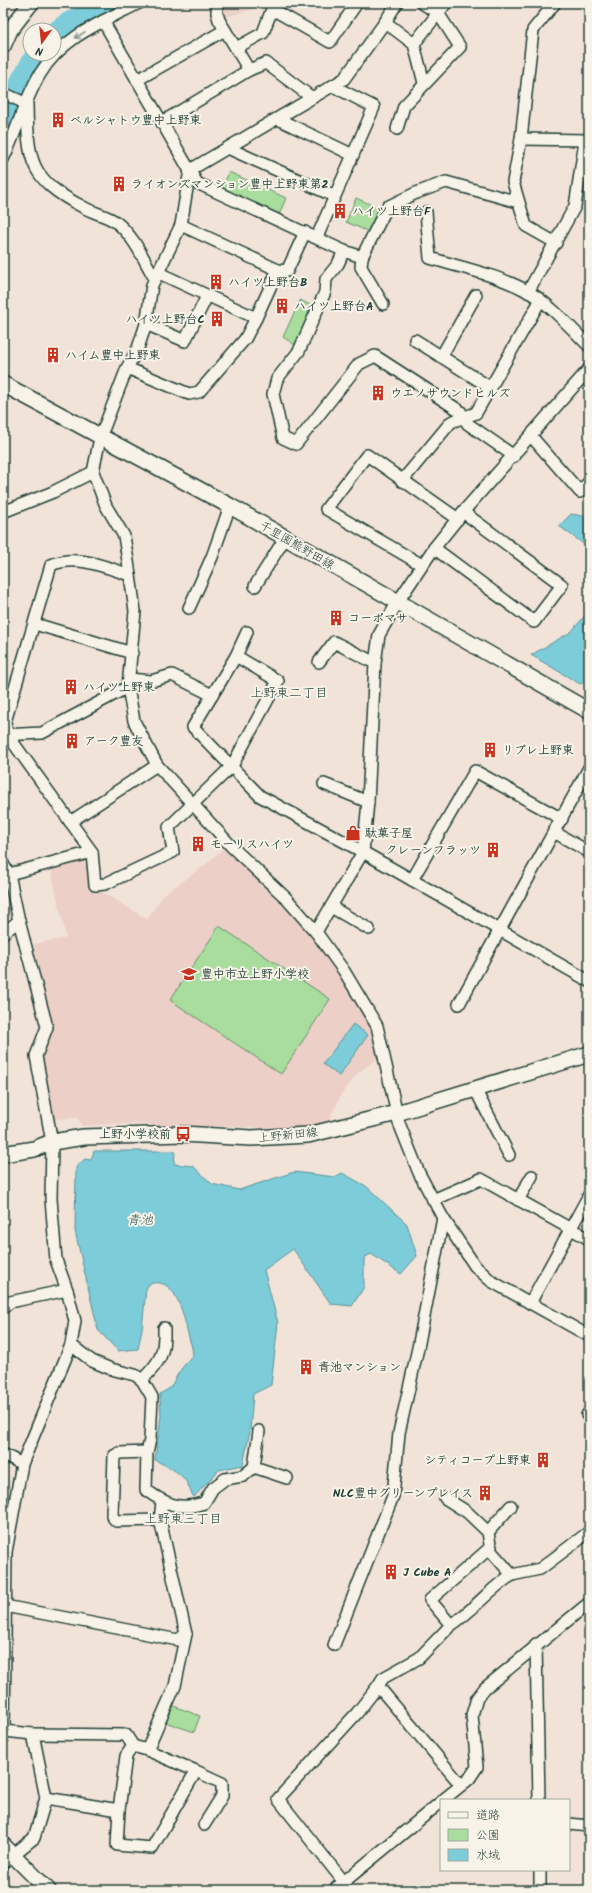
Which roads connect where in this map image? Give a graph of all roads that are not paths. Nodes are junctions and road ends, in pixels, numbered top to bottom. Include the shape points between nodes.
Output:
1 (31, 3) edge
2 (139, 3) edge
3 (217, 3) edge
4 (357, 3) edge
5 (397, 3) edge
6 (422, 3) edge
7 (446, 3) edge
8 (555, 3) edge
9 (272, 6) edge
10 (438, 13) junction
11 (103, 21) junction
12 (385, 22) junction
13 (225, 30) junction
14 (414, 44) junction
15 (3, 46) edge
16 (236, 48) junction
17 (249, 70) junction
18 (137, 80) junction
19 (424, 83) junction
20 (333, 86) junction
21 (311, 97) junction
22 (15, 99) edge
23 (278, 119) junction
24 (162, 122) junction
25 (397, 129) dead end
26 (521, 139) junction
27 (587, 141) edge
28 (228, 148) junction
29 (353, 154) junction
30 (3, 159) edge
31 (190, 170) junction
32 (334, 196) junction
33 (518, 202) junction
34 (426, 212) dead end
35 (181, 225) junction
36 (305, 232) junction
37 (317, 237) junction
38 (556, 243) junction
39 (344, 250) junction
40 (362, 258) junction
41 (278, 270) junction
42 (157, 276) junction
43 (528, 292) junction
44 (476, 295) dead end
45 (207, 296) junction
46 (540, 301) junction
47 (383, 304) dead end
48 (256, 318) junction
49 (146, 324) junction
50 (415, 340) dead end
51 (589, 346) edge
52 (441, 357) junction
53 (127, 368) junction
54 (589, 369) edge
55 (3, 384) edge
56 (491, 388) junction
57 (464, 417) junction
58 (531, 436) junction
59 (100, 438) junction
60 (514, 456) junction
61 (93, 472) junction
62 (402, 481) junction
63 (589, 482) edge
64 (230, 506) junction
65 (3, 512) edge
66 (461, 516) junction
67 (285, 538) junction
68 (434, 548) junction
69 (422, 565) junction
70 (130, 575) junction
71 (255, 586) dead end
72 (397, 603) junction
73 (189, 608) dead end
74 (35, 624) junction
75 (247, 632) dead end
76 (132, 653) junction
77 (236, 656) junction
78 (319, 662) dead end
79 (375, 663) junction
80 (129, 683) junction
81 (212, 695) junction
82 (589, 711) edge
83 (5, 735) edge
84 (156, 765) junction
85 (232, 766) junction
86 (589, 768) edge
87 (324, 784) dead end
88 (368, 802) junction
89 (192, 804) junction
90 (562, 819) junction
91 (70, 822) junction
92 (554, 832) junction
93 (92, 852) junction
94 (363, 852) junction
95 (589, 852) edge
96 (3, 864) edge
97 (9, 874) junction
98 (412, 880) junction
99 (331, 907) junction
100 (19, 921) junction
101 (369, 928) dead end
102 (499, 930) junction
103 (316, 932) junction
104 (3, 933) edge
105 (589, 981) edge
106 (459, 1004) dead end
107 (589, 1054) edge
108 (475, 1089) junction
109 (397, 1113) junction
110 (52, 1142) junction
111 (3, 1154) edge
112 (509, 1155) dead end
113 (532, 1176) dead end
114 (589, 1195) edge
115 (433, 1200) junction
116 (518, 1200) junction
117 (443, 1218) junction
118 (570, 1229) junction
119 (589, 1239) edge
120 (67, 1290) junction
121 (530, 1303) junction
122 (3, 1308) edge
123 (164, 1328) dead end
124 (589, 1336) edge
125 (71, 1345) junction
126 (142, 1380) junction
127 (259, 1430) dead end
128 (147, 1452) junction
129 (3, 1454) edge
130 (22, 1464) junction
131 (254, 1467) junction
132 (287, 1478) dead end
133 (445, 1498) dead end
134 (162, 1502) junction
135 (511, 1506) dead end
136 (160, 1520) junction
137 (488, 1532) junction
138 (589, 1532) edge
139 (491, 1547) junction
140 (512, 1575) junction
141 (589, 1603) edge
142 (4, 1606) junction
143 (451, 1625) junction
144 (186, 1634) junction
145 (334, 1644) dead end
146 (536, 1644) junction
147 (378, 1686) junction
148 (33, 1734) junction
149 (133, 1746) junction
150 (147, 1750) junction
151 (196, 1771) junction
152 (461, 1785) junction
153 (46, 1798) junction
154 (445, 1799) edge
155 (539, 1799) edge
156 (440, 1803) edge
157 (119, 1810) junction
158 (570, 1824) edge
159 (204, 1826) dead end
160 (589, 1826) edge
161 (6, 1854) edge
162 (540, 1871) edge
163 (344, 1882) junction
164 (48, 1890) edge
165 (334, 1890) edge
166 (540, 1890) edge

1 - 15 street via 10,30
2 - 11 street
3 - 13 street via 217,15
4 - 9 street via 330,42
5 - 12 street
6 - 10 street
7 - 10 street
8 - 26 street via 533,30
9 - 16 street via 263,33
10 - 14 street
10 - 19 street via 460,47
11 - 18 street
11 -> 22 street via 83,32 57,52
12 - 14 street
12 - 20 street via 344,79
13 - 16 street
13 - 18 street
14 - 19 street
16 - 17 street
17 - 21 street via 266,63
17 - 24 street
18 - 24 street
19 - 25 street via 404,106
20 - 21 street
20 - 29 street via 374,106
21 - 23 street
22 - 30 street
22 - 42 street via 32,163 39,175 71,201 111,219 127,231
23 - 28 street
23 - 29 street
24 - 31 street
26 - 27 street
26 - 33 street via 513,182
27 - 38 street via 576,206
28 - 31 street
28 - 32 street
29 - 32 street
31 - 35 street
31 - 36 street via 197,183
32 - 37 street
33 - 38 street via 526,226
33 - 40 street via 446,182 387,207
34 - 43 street via 430,258 512,283
35 - 41 street
35 - 42 street
36 - 37 street
36 - 41 street via 287,271
37 - 39 street
38 - 43 street
39 - 40 street
39 - 57 street via 338,264 326,279 325,292 298,351 277,379 273,394 283,438 296,444 359,364 375,356 460,411
40 - 47 street via 361,267
41 - 48 street
42 - 45 street
42 - 49 street via 152,285
43 - 46 street
44 - 52 street
45 - 48 street
45 - 49 street via 185,341
46 - 51 street
46 - 56 street
48 - 53 street via 245,339 199,392 189,394
49 - 53 street via 138,348
50 - 52 street
52 - 56 street
53 - 59 street
54 - 58 street
55 - 59 street, 千里園熊野田線
56 - 57 street via 476,413
57 - 60 street via 468,424
57 - 62 street via 451,422
58 - 60 street
58 - 63 street via 580,492
59 - 61 street
59 - 64 street, 千里園熊野田線
60 - 66 street
61 - 65 street via 53,492
61 - 70 street via 106,506 124,536
62 - 66 street
62 - 69 street via 367,454 326,509
64 - 67 street, 千里園熊野田線
64 - 73 street via 212,557
66 - 68 street
66 - 68 street via 562,585 534,622
67 - 71 street
67 - 72 street, 千里園熊野田線
68 - 69 street
69 - 72 street
70 - 74 street via 88,562 61,561 52,565
70 - 76 street via 135,611
72 - 79 street via 379,635
72 - 82 street, 千里園熊野田線
74 - 76 street
74 - 83 street via 5,722
75 - 77 street
76 - 80 street
77 - 81 street
77 - 85 street via 278,681
78 - 79 street via 334,642
79 - 88 street
80 - 81 street via 151,681 172,675
80 - 83 street via 42,733
80 - 84 street via 134,721
81 - 85 street via 193,727
83 - 91 street
84 - 89 street
84 - 91 street
85 - 89 street
85 - 94 street via 260,796
86 - 90 street
87 - 88 street
88 - 94 street
89 - 93 street via 169,827 173,852 106,884 95,885
89 - 103 street via 232,847 285,897
90 - 92 street
90 - 98 street via 475,771
91 - 93 street
92 - 95 street
92 - 102 street
93 - 97 street
94 - 98 street
94 - 99 street
96 - 97 street
97 - 100 street
98 - 102 street
99 - 101 street
99 - 103 street
100 - 104 street
100 - 110 street via 47,1027 36,1056
102 - 105 street
102 - 106 street
103 - 109 street via 344,971 377,1026
107 - 108 street, 上野新田線
108 - 109 street, 上野新田線
108 - 112 street
109 - 110 street, 上野新田線 via 308,1135 251,1138 183,1134 84,1137
109 - 115 street via 419,1172
110 - 111 street, 上野新田線 via 34,1149
110 - 120 street via 51,1198 56,1260
113 - 116 street
114 - 118 street
115 - 116 street via 481,1179
115 - 117 street
116 - 118 street
117 - 121 street via 475,1266 491,1281
117 - 145 street via 399,1433 394,1496
118 - 119 street
118 - 121 street
120 - 122 street via 10,1302
120 - 125 street via 75,1321
121 - 124 street
123 - 126 street via 162,1355 155,1367
125 - 126 street via 92,1361 135,1375
125 - 130 street
126 - 128 street via 152,1397
127 - 131 street
128 - 134 street via 146,1490
128 - 136 street via 119,1453 114,1456 112,1516 116,1521
129 - 130 street
130 - 142 street via 6,1552
131 - 132 street
131 - 134 street via 243,1476 225,1479 213,1488 204,1503 190,1508
133 - 137 street via 467,1512
134 - 136 street
135 - 137 street
136 - 144 street
137 - 139 street
138 - 140 street via 540,1569
139 - 140 street via 491,1551
139 - 143 street via 430,1600
140 - 143 street
141 - 146 street
142 - 144 street via 178,1640
142 - 148 street via 4,1731
143 - 147 street via 419,1658 383,1678
144 - 150 street via 175,1686
146 - 152 street via 477,1698 472,1715 477,1767
146 - 155 street
147 - 152 street
147 - 163 street via 357,1713 278,1799
148 - 149 street via 126,1735
148 - 153 street
149 - 150 street
149 - 157 street via 126,1756
150 - 151 street
151 - 157 street via 152,1848 117,1845
151 - 159 street via 222,1783 222,1796
152 - 154 street
153 - 157 street
153 - 161 street via 34,1838
156 - 163 street
158 - 160 street
161 - 164 street
162 - 166 street
163 - 165 street

